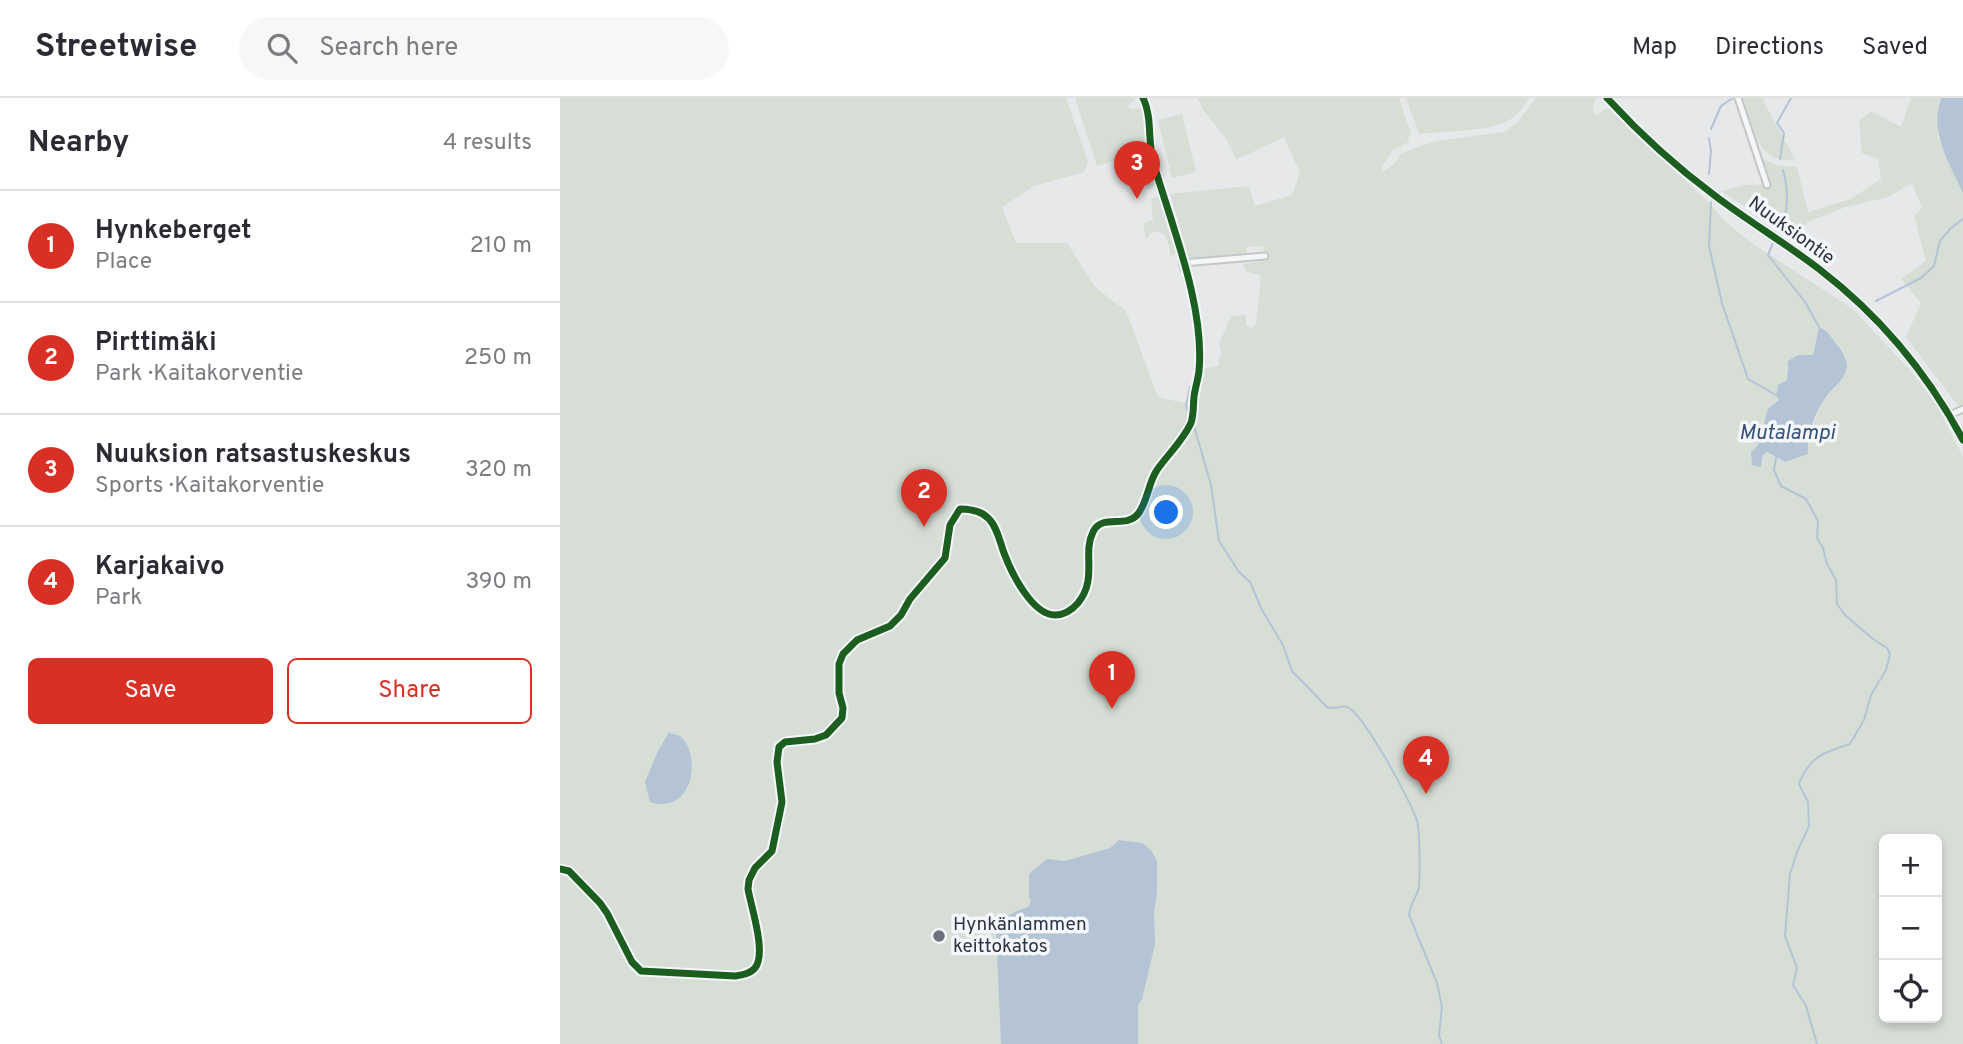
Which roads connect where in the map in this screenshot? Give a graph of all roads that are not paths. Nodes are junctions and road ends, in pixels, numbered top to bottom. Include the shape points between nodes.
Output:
1 (1143, 98) edge
2 (1607, 98) edge
3 (1738, 98) edge
4 (1767, 185) dead end
5 (1265, 256) dead end
6 (1183, 263) junction
7 (1963, 409) edge
8 (1950, 415) junction
9 (1963, 440) edge
10 (560, 869) edge

1 - 6 street via 1153,162
2 - 8 street, Nuuksiontie via 1685,173 1848,293 1904,351
3 - 4 street
5 - 6 street
6 - 10 street via 1199,351 1192,421 1156,471 1138,514 1129,522 1098,525 1092,534 1087,588 1075,607 1055,615 1040,610 1026,595 990,520 960,509 950,525 945,558 901,615 890,626 857,640 843,654 839,664 842,718 826,735 779,747 776,762 782,802 772,850 755,867 748,889 760,954 755,968 735,976 641,971 600,903 569,871
7 - 8 street
8 - 9 street, Nuuksiontie

